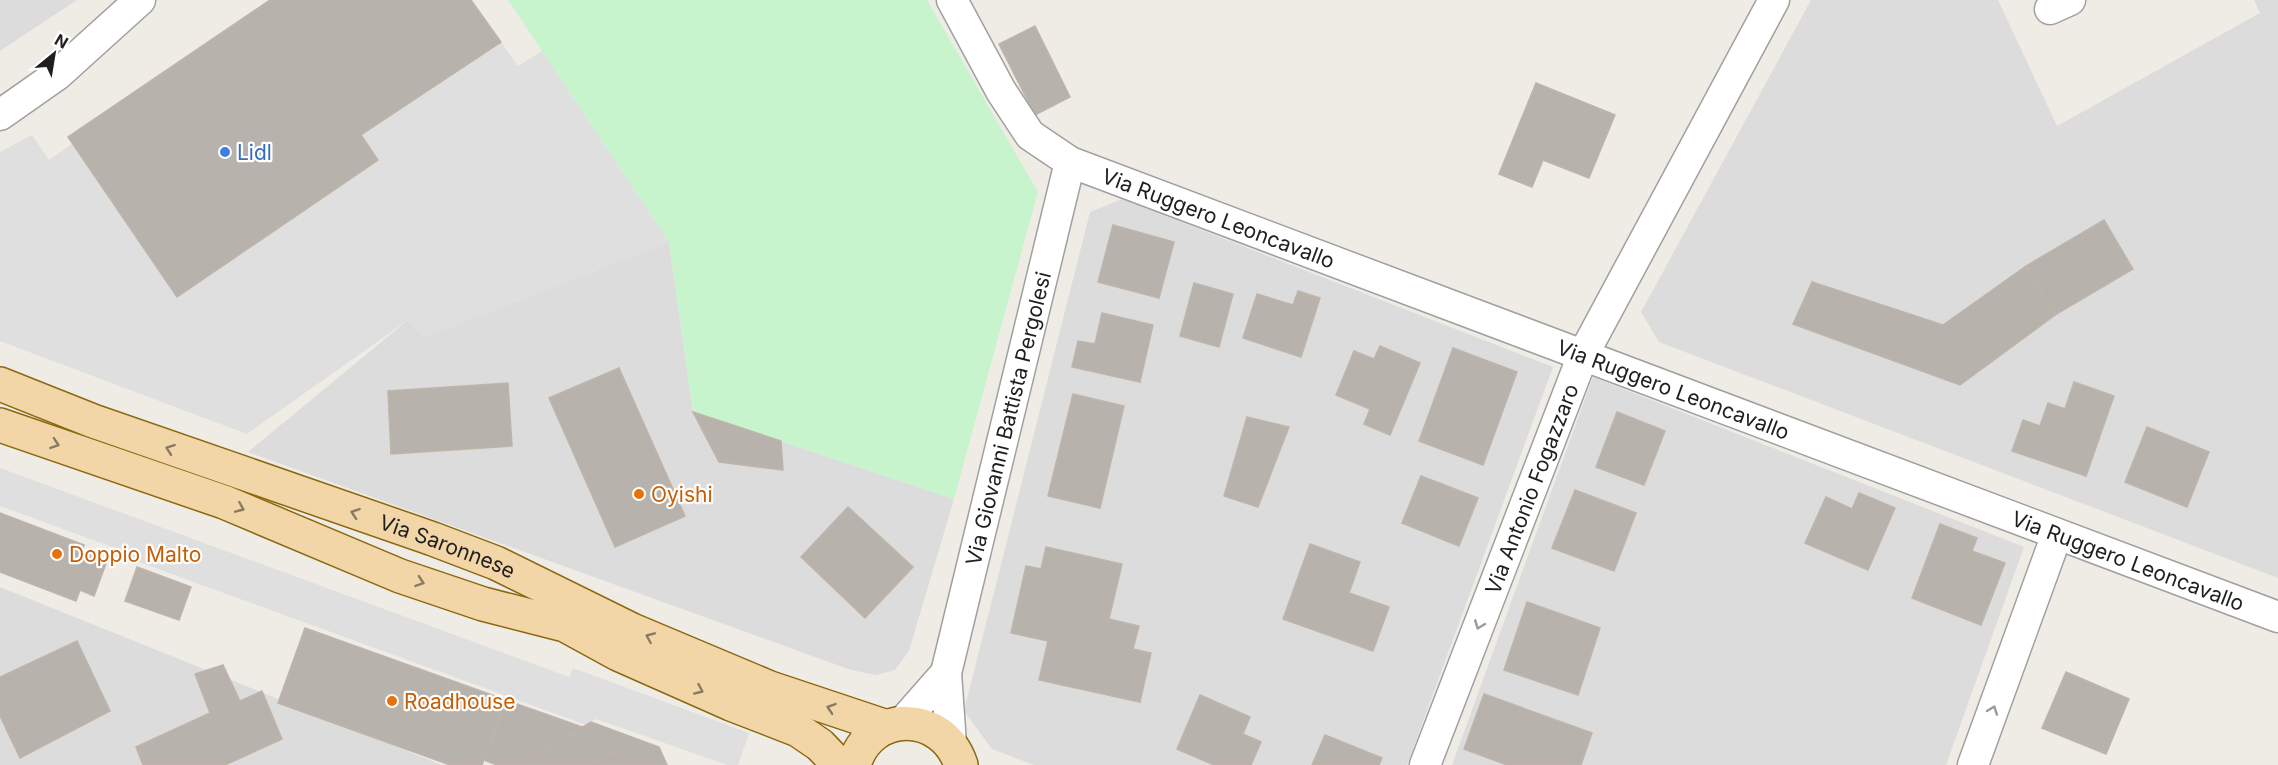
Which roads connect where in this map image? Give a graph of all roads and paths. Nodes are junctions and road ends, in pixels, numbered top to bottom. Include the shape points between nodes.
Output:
1 (140, 0) edge
2 (952, 0) edge
3 (1774, 0) edge
4 (0, 114) edge
5 (1070, 162) junction
6 (1583, 355) junction
7 (0, 384) edge
8 (0, 425) edge
9 (2057, 534) junction
10 (2278, 617) edge
11 (946, 673) junction
12 (894, 725) junction
13 (961, 757) edge
14 (839, 765) edge
15 (854, 765) edge
16 (1425, 765) edge
17 (1973, 765) edge

1 - 4 street via 57,75
2 - 5 street, Via Ruggero Leoncavallo via 1030,135
3 - 6 street, Via Antonio Fogazzaro
5 - 6 street, Via Ruggero Leoncavallo
5 - 11 street, Via Giovanni Battista Pergolesi
6 - 9 street, Via Ruggero Leoncavallo
6 -> 16 street, Via Antonio Fogazzaro
12 -> 7 main road, Via Saronnese via 770,687 654,639 496,563 103,425
8 -> 14 main road, Via Saronnese via 224,501 400,576 483,604 565,625 618,654 798,730
9 - 10 street, Via Ruggero Leoncavallo
17 -> 9 street
11 - 12 street, Via Giovanni Battista Pergolesi
11 - 13 street, Via Giovanni Battista Pergolesi
12 - 13 main road, Via Saronnese via 917,724 932,729
12 - 15 main road via 873,735 861,748

